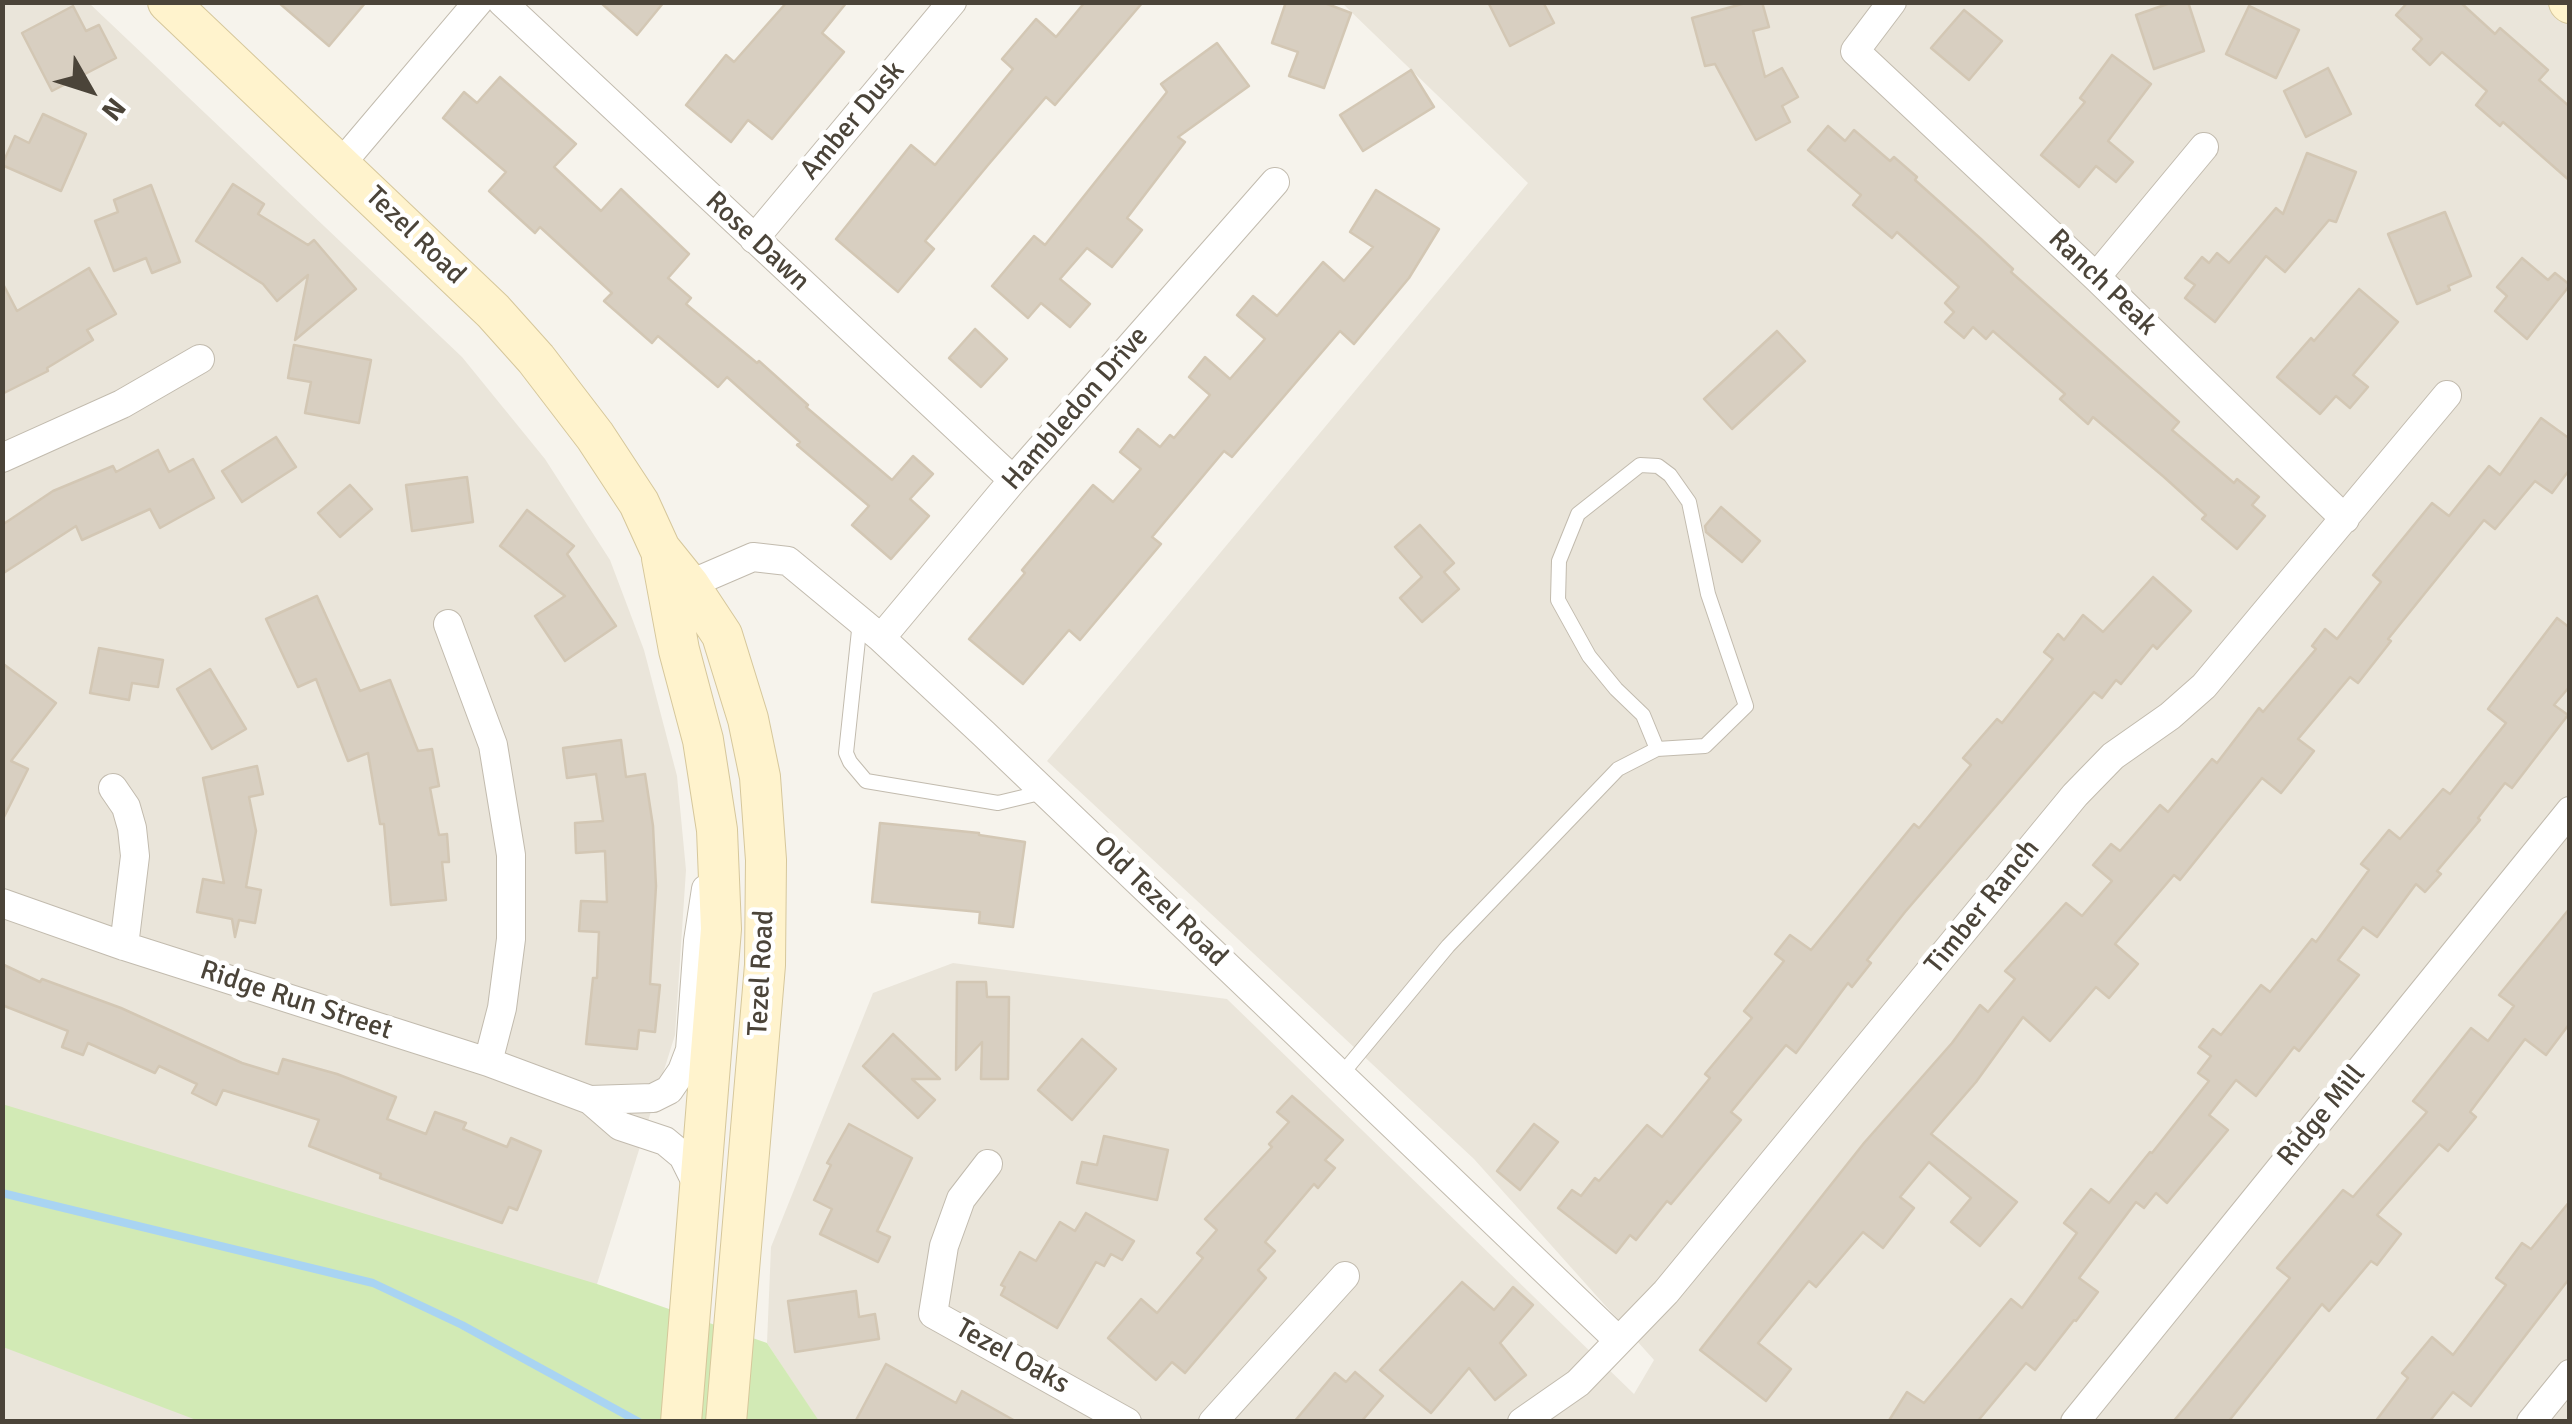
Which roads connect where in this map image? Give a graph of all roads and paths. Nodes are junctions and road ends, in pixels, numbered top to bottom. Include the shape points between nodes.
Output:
1 (168, 2) edge
2 (478, 2) edge
3 (502, 2) edge
4 (952, 2) edge
5 (1892, 2) edge
6 (2204, 148) dead end
7 (340, 165) junction
8 (1275, 182) dead end
9 (754, 239) junction
10 (2096, 276) junction
11 (200, 359) dead end
12 (2447, 395) dead end
13 (2, 458) edge
14 (1013, 480) junction
15 (2345, 519) junction
16 (679, 590) junction
17 (448, 624) dead end
18 (870, 629) junction
19 (1657, 748) junction
20 (113, 788) dead end
21 (1044, 792) junction
22 (2570, 810) edge
23 (716, 821) junction
24 (2, 903) edge
25 (124, 946) junction
26 (488, 1062) junction
27 (1341, 1075) junction
28 (590, 1100) junction
29 (988, 1164) dead end
30 (701, 1192) junction
31 (1345, 1276) dead end
32 (1618, 1340) junction
33 (2570, 1374) edge
34 (682, 1422) edge
35 (726, 1422) edge
36 (1127, 1422) edge
37 (1213, 1422) edge
38 (1522, 1422) edge
39 (2075, 1422) edge
40 (2531, 1422) edge

1 - 7 main road, Tezel Road
2 - 7 street
3 - 9 street, Rose Dawn
4 - 9 street, Amber Dusk
5 - 10 street, Ranch Peak via 1856,51
6 - 10 street
7 - 16 main road, Tezel Road via 536,358 639,503
8 - 14 street, Hambledon Drive
9 - 14 street, Rose Dawn
10 - 15 street, Ranch Peak
11 - 13 street via 122,404
12 - 15 street, Timber Ranch
14 - 18 street, Hambledon Drive
15 - 32 street, Timber Ranch via 2204,686 2113,756 2075,795 1666,1292
16 - 18 street, Old Tezel Road via 753,557 770,557 788,561
16 - 23 main road, Tezel Road via 679,650
16 - 35 main road, Tezel Road via 722,635 760,778 766,860 765,965
17 - 26 street via 494,745 510,855 511,939
18 - 21 street, Old Tezel Road
18 - 21 lane via 846,753 866,781 998,803
19 - 19 lane via 1706,746 1746,706 1708,594 1689,502 1670,475 1640,465 1578,514 1559,561 1558,600 1589,656 1643,715
19 - 27 lane via 1618,770 1448,946
20 - 25 street via 129,818 135,856
21 - 27 street, Old Tezel Road
22 - 39 street, Ridge Mill
23 - 28 street, Ridge Run Street via 690,1050 682,1071 669,1090 653,1098
23 - 30 main road, Tezel Road via 721,930
24 - 25 street, Ridge Run Street
25 - 26 street, Ridge Run Street
26 - 28 street, Ridge Run Street
27 - 32 street, Old Tezel Road
28 - 30 street, Ridge Run Street via 620,1126 683,1156
29 - 36 street, Tezel Oaks via 962,1200 944,1246 934,1314
30 - 34 main road, Tezel Road
31 - 37 street
32 - 38 street, Timber Ranch via 1578,1382
33 - 40 street

